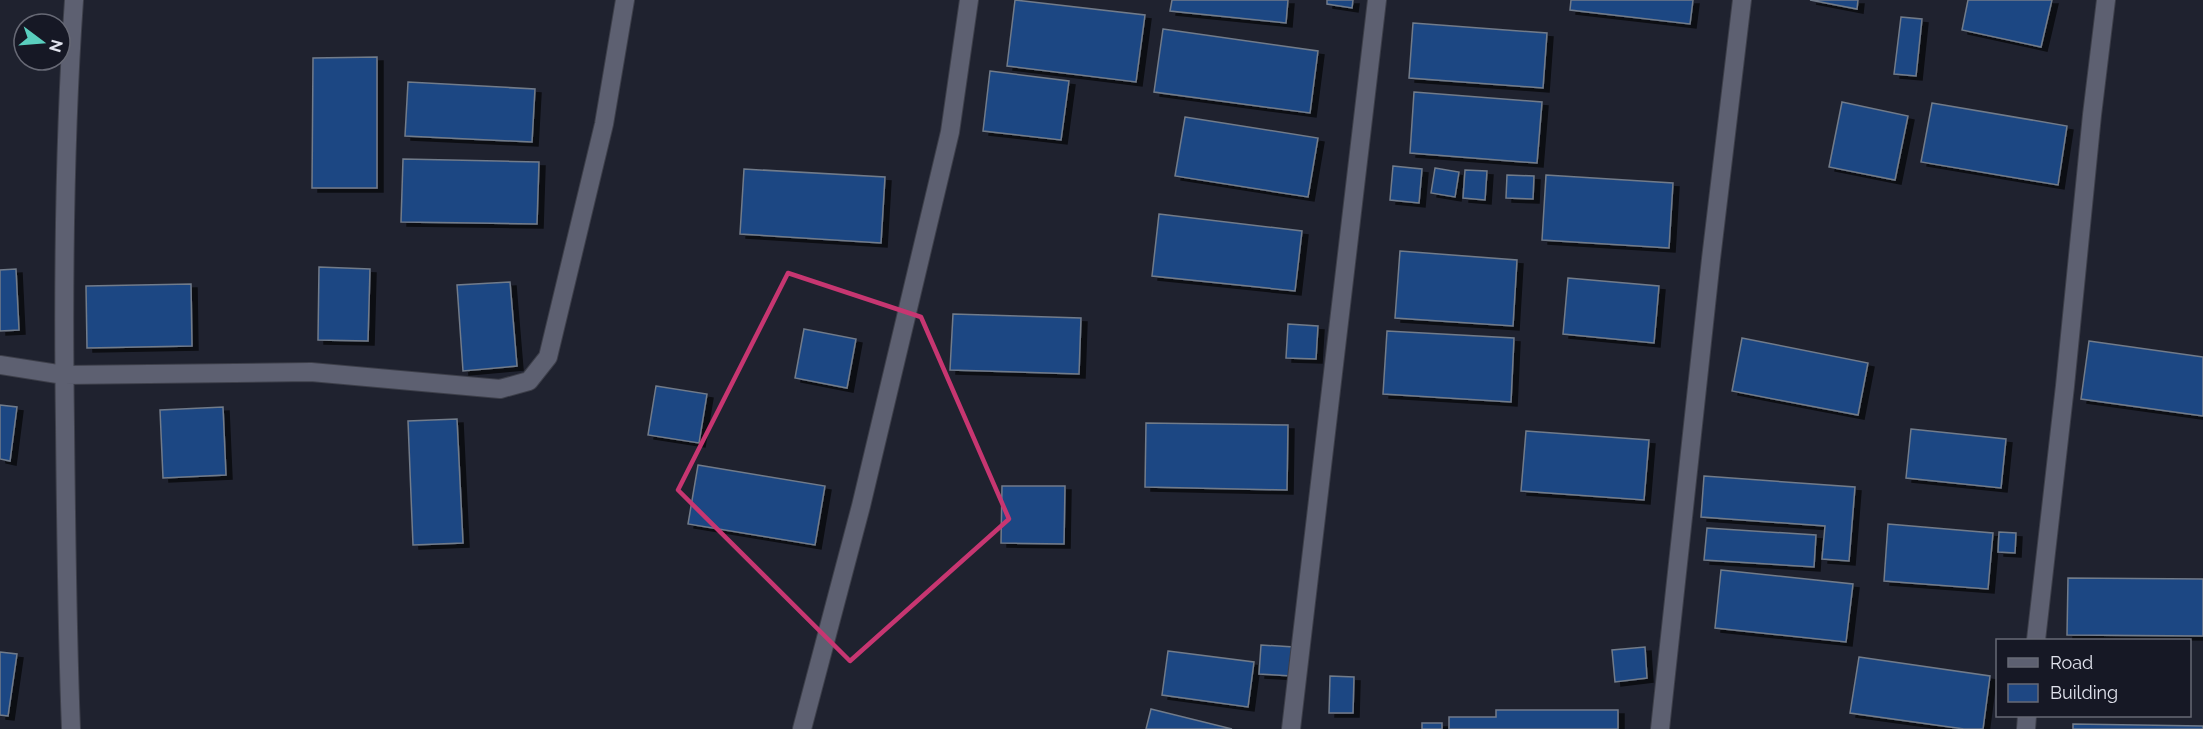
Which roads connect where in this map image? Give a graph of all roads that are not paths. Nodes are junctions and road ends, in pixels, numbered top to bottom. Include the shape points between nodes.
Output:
1 (74, 0) edge
2 (625, 0) edge
3 (969, 0) edge
4 (1377, 0) edge
5 (1742, 0) edge
6 (2106, 0) edge
7 (0, 365) edge
8 (64, 375) junction
9 (2036, 639) edge
10 (71, 729) edge
11 (802, 729) edge
12 (1291, 729) edge
13 (1660, 729) edge

1 - 8 street via 63,251
2 - 8 street via 604,124 548,357 530,381 500,389 311,372
3 - 11 street via 950,132 861,506
4 - 12 street
5 - 13 street
6 - 9 street
7 - 8 street
8 - 10 street

